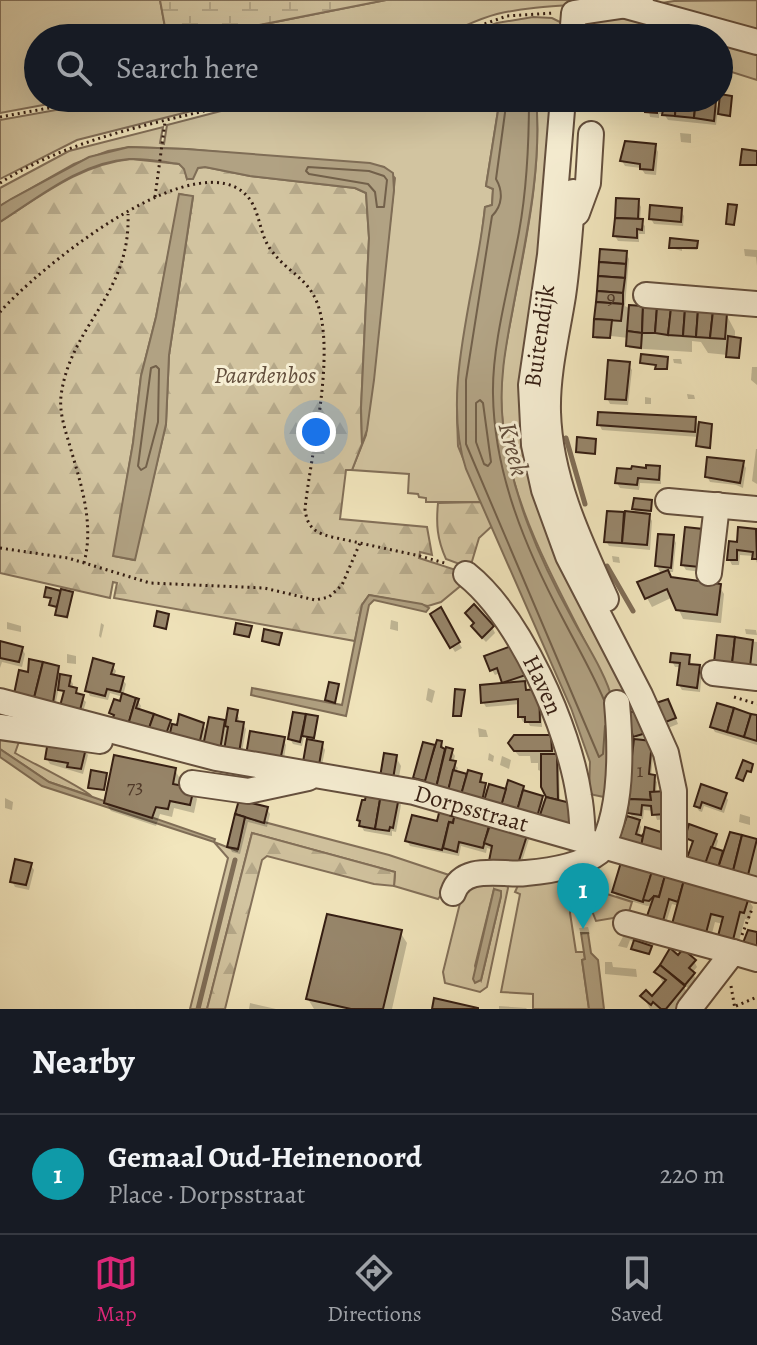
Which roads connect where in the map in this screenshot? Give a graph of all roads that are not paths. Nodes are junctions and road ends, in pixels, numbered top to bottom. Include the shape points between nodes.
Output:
1 (659, 0) edge
2 (626, 6) junction
3 (573, 24) edge
4 (679, 24) edge
5 (733, 40) edge
6 (757, 42) edge
7 (562, 112) edge
8 (574, 112) edge
9 (591, 134) dead end
10 (570, 226) junction
11 (646, 295) dead end
12 (757, 304) edge
13 (668, 501) dead end
14 (717, 505) junction
15 (757, 509) edge
16 (709, 573) dead end
17 (466, 574) road end
18 (714, 673) dead end
19 (757, 678) edge
20 (640, 695) junction
21 (0, 701) edge
22 (617, 703) dead end
23 (0, 727) edge
24 (182, 749) junction
25 (320, 774) junction
26 (192, 783) dead end
27 (581, 815) junction
28 (611, 818) junction
29 (593, 842) junction
30 (674, 865) junction
31 (453, 893) dead end
32 (755, 898) edge
33 (626, 923) dead end
34 (733, 952) junction
35 (757, 959) edge
36 (689, 1009) edge

1 - 2 street
2 - 3 street via 574,13
2 - 4 street
5 - 6 street
7 - 20 street, Buitendijk via 550,255 532,370 531,425 544,490 568,556
8 - 10 street, Buitendijk
9 - 10 street, Buitendijk via 585,193
10 - 20 street, Buitendijk via 549,390 550,434 567,509 630,649
11 - 12 street
13 - 14 street
14 - 15 street
14 - 16 street
17 - 27 street, Haven via 500,608 544,687 570,756
18 - 19 street
20 - 30 street, Buitendijk via 671,773
21 - 24 street, Dorpsstraat
22 - 28 street via 620,754
23 - 24 street, Dorpsstraat
24 - 25 street, Dorpsstraat
25 - 26 street via 248,791
25 - 29 street, Dorpsstraat via 414,792
27 - 28 street
27 - 29 street, Haven
28 - 29 street
29 - 30 street, Dorpsstraat
29 - 31 street via 592,857 527,873 467,876
30 - 32 street, Dorpsstraat
33 - 34 street
34 - 35 street
34 - 36 street

